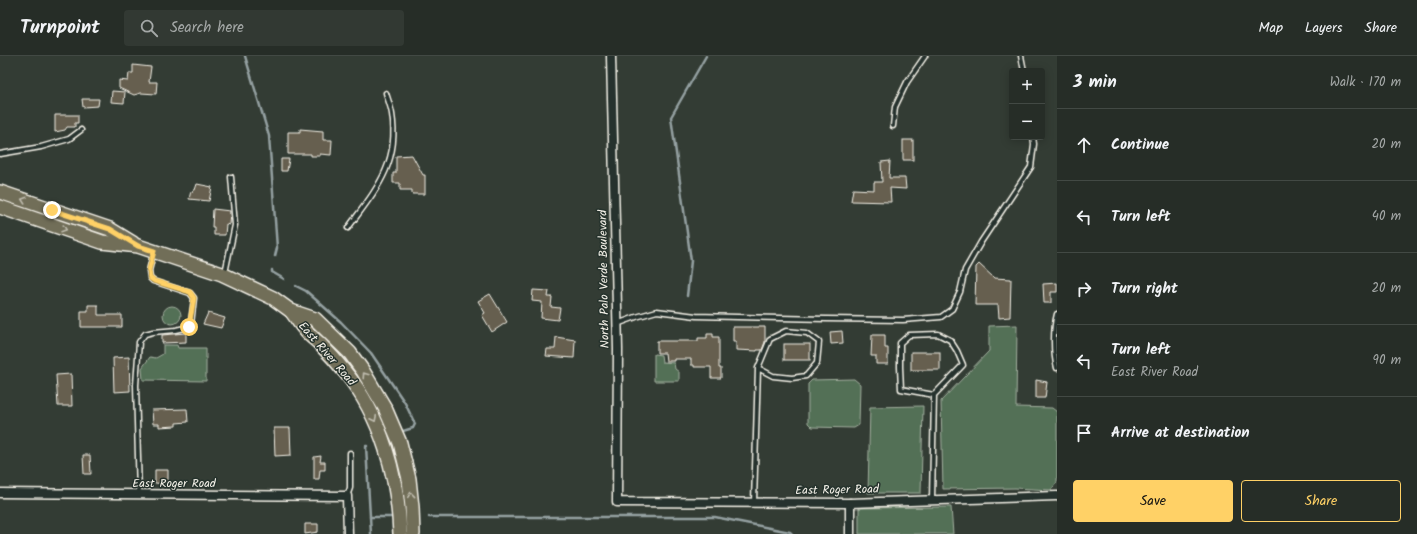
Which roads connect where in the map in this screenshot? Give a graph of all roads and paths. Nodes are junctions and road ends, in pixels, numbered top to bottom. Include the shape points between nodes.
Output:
1 (612, 56) edge
2 (925, 56) edge
3 (1021, 56) edge
4 (1023, 68) edge
5 (386, 93) dead end
6 (892, 126) dead end
7 (81, 130) dead end
8 (1033, 140) edge
9 (0, 154) edge
10 (231, 177) dead end
11 (0, 192) edge
12 (0, 207) edge
13 (348, 228) dead end
14 (138, 246) junction
15 (154, 251) junction
16 (224, 275) junction
17 (291, 311) junction
18 (1057, 314) edge
19 (617, 325) junction
20 (758, 368) junction
21 (1057, 368) edge
22 (934, 395) junction
23 (350, 453) dead end
24 (0, 493) edge
25 (139, 494) junction
26 (347, 496) junction
27 (1057, 496) edge
28 (932, 500) junction
29 (617, 502) joint
30 (754, 502) junction
31 (850, 503) junction
32 (348, 534) edge
33 (400, 534) edge
34 (414, 534) edge
35 (850, 534) edge

1 - 19 street, North Palo Verde Boulevard
2 - 6 lane via 907,82 895,107
3 - 4 lane
5 - 13 lane via 392,113 394,140 390,161 375,191
7 - 9 lane via 69,139 41,148
8 - 19 lane via 1031,167 965,270 960,292 952,309 941,316 903,320 826,319 696,316 657,311 636,316
10 - 16 lane via 235,225
14 -> 11 main road, East River Road via 110,229
12 -> 14 main road, East River Road via 102,242
14 - 15 main road, East River Road
15 - 16 main road, East River Road
15 - 25 lane via 149,270 150,278 190,292 194,303 189,327 145,334 139,342 136,385
16 - 17 main road, East River Road via 273,298
17 -> 33 main road, East River Road via 305,331 347,374 370,411 392,469 397,493
34 -> 17 main road, East River Road via 409,479 400,443 385,408 350,353 315,318
18 - 21 lane via 1054,358
19 - 29 street, North Palo Verde Boulevard
20 - 20 lane via 770,339 786,331 807,333 819,342 817,363 806,376 773,376
20 - 30 lane
22 - 22 lane via 963,365 950,340 938,334 909,335 900,343 901,389
22 - 28 lane
23 - 26 lane via 350,488
24 - 25 street, East Roger Road
25 - 26 street, East Roger Road
26 - 32 street
27 - 28 street, East Roger Road
28 - 31 street, East Roger Road
29 - 30 street, East Roger Road
30 - 31 street, East Roger Road
31 - 35 street

